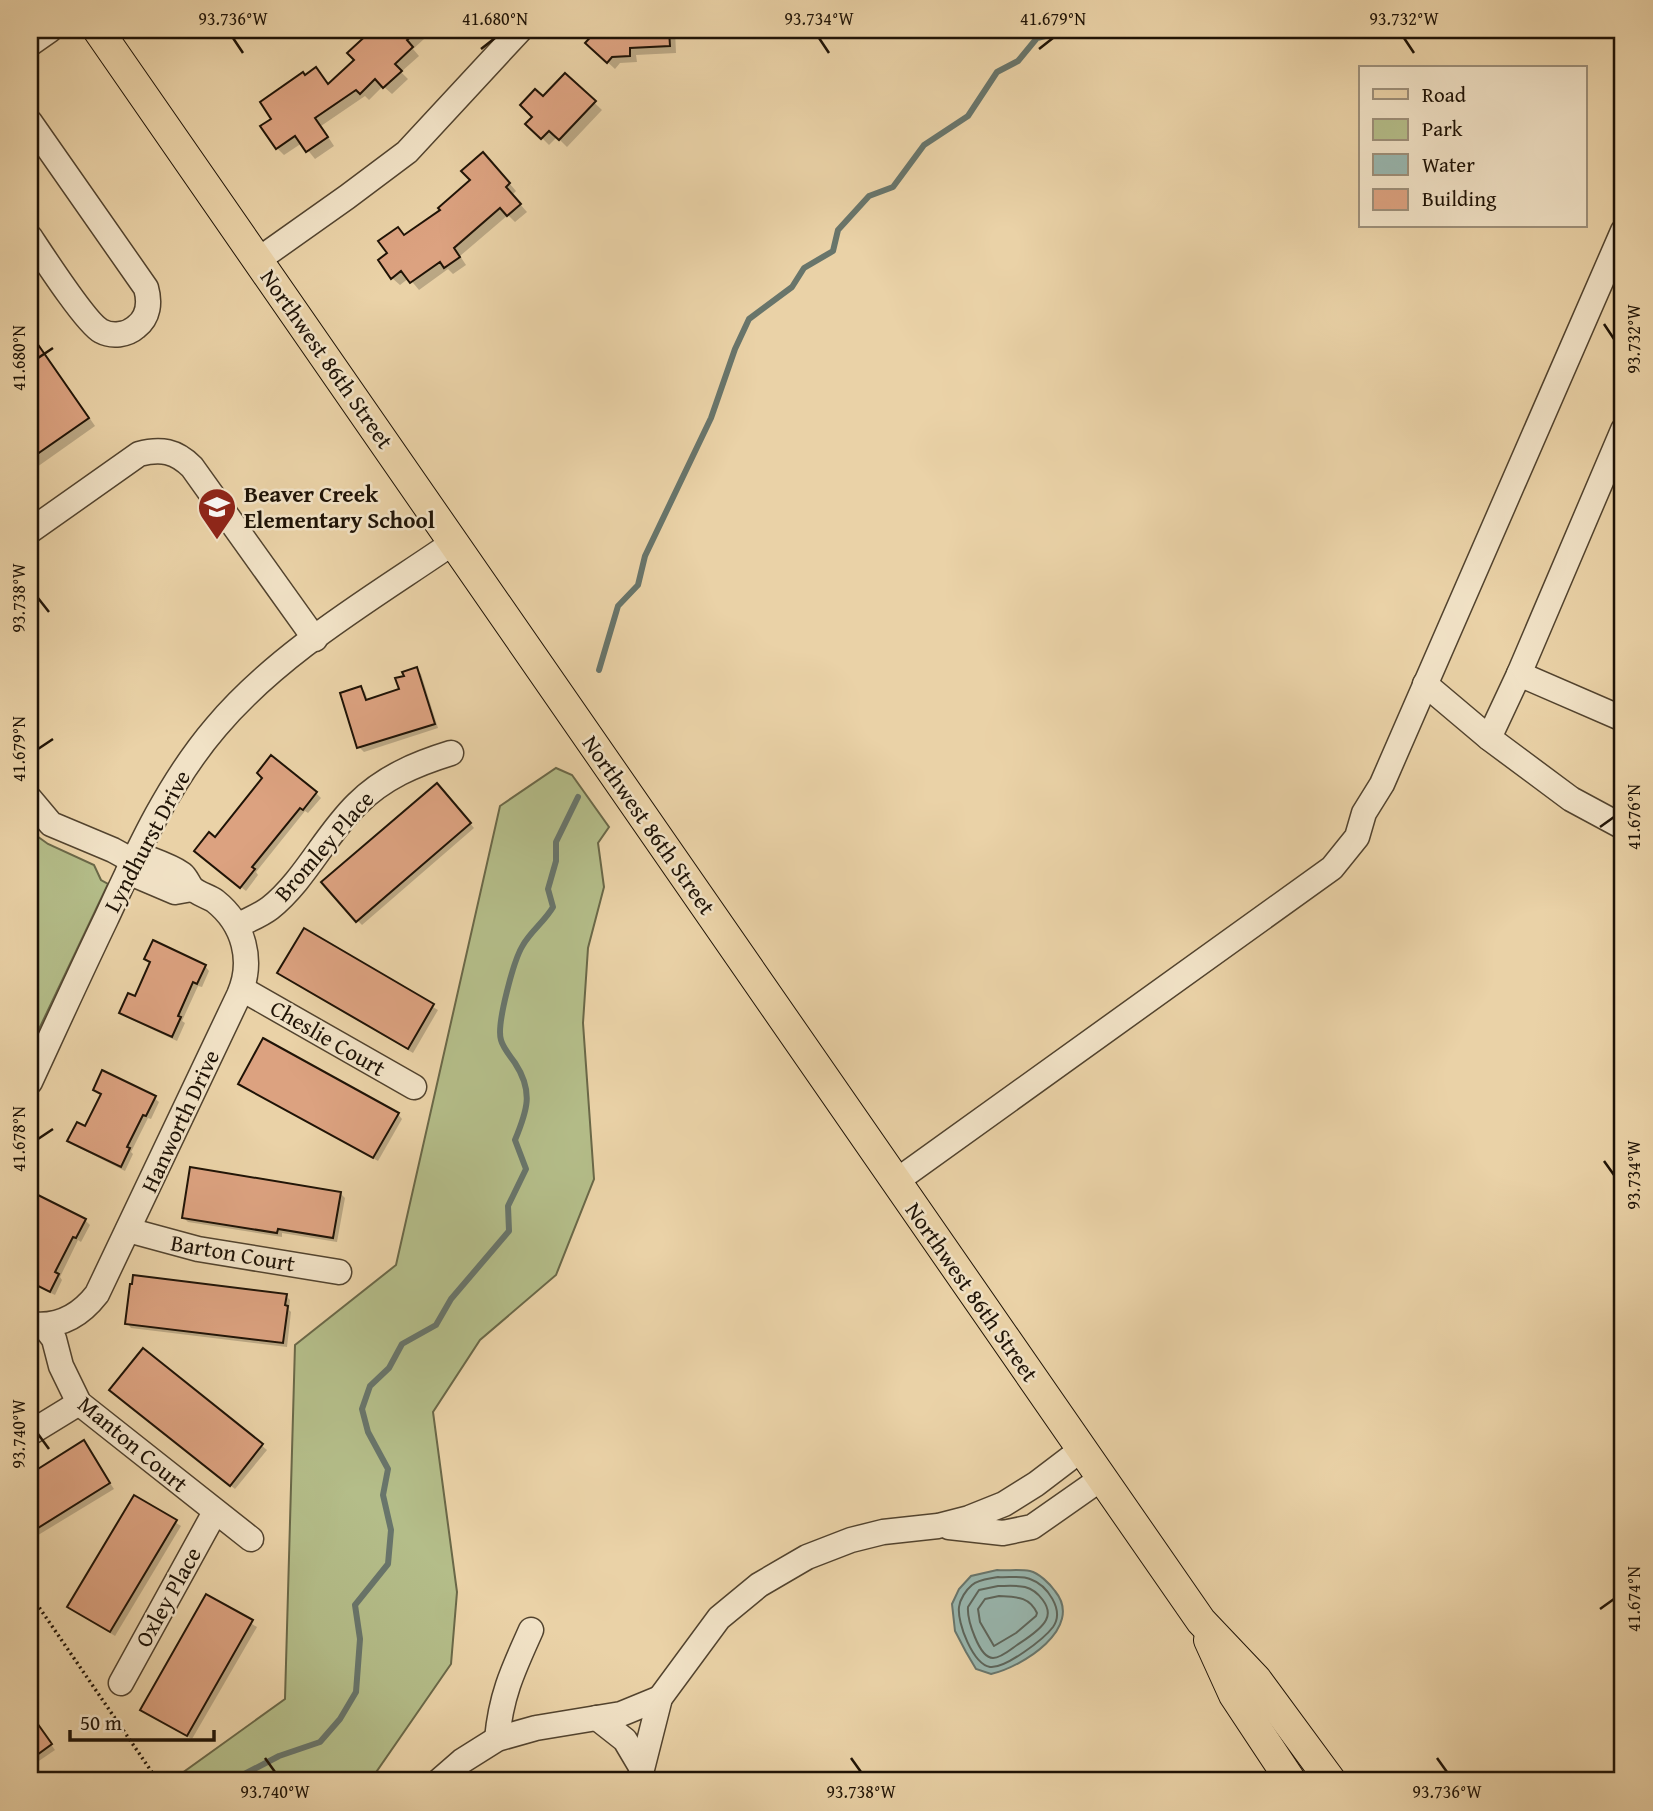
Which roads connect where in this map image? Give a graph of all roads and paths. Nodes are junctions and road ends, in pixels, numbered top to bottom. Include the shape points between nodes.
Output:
1 (50, 30) edge
2 (98, 30) edge
3 (520, 30) edge
4 (30, 44) edge
5 (30, 122) edge
6 (1623, 231) edge
7 (30, 237) edge
8 (258, 260) junction
9 (1623, 430) edge
10 (30, 531) edge
11 (454, 542) junction
12 (315, 639) junction
13 (1519, 674) junction
14 (1425, 684) junction
15 (1623, 719) edge
16 (1489, 738) junction
17 (451, 753) dead end
18 (30, 799) edge
19 (1623, 827) edge
20 (132, 862) junction
21 (237, 926) junction
22 (242, 989) junction
23 (30, 1082) edge
24 (414, 1087) dead end
25 (895, 1182) junction
26 (128, 1230) junction
27 (339, 1272) dead end
28 (37, 1325) edge
29 (79, 1403) junction
30 (30, 1433) edge
31 (1082, 1449) junction
32 (1102, 1478) junction
33 (215, 1512) junction
34 (938, 1526) junction
35 (251, 1539) dead end
36 (30, 1594) edge
37 (1201, 1621) junction
38 (531, 1630) dead end
39 (121, 1683) dead end
40 (660, 1698) junction
41 (597, 1718) junction
42 (497, 1739) junction
43 (640, 1774) edge
44 (158, 1781) edge
45 (439, 1781) edge
46 (1292, 1781) edge
47 (1332, 1781) edge

1 - 4 street
2 - 8 main road, Northwest 86th Street
3 - 8 street via 407,152
5 - 7 street via 146,288 149,298 138,326 120,334 100,331
6 - 14 street
8 - 11 main road, Northwest 86th Street
9 - 13 street
10 - 12 street via 139,454 171,451 192,467
11 - 12 street, Lyndhurst Drive
11 - 25 main road, Northwest 86th Street
12 - 20 street, Lyndhurst Drive via 247,694 216,727 169,793
13 - 15 street
13 - 16 street
14 - 16 street
14 - 25 street via 1357,837 1332,868
16 - 19 street via 1571,799
17 - 21 street, Bromley Place via 402,771 378,786 356,804 270,908
18 - 20 street, Hanworth Drive via 51,824
20 - 21 street, Hanworth Drive via 175,892 192,888 209,897
20 - 23 street, Lyndhurst Drive
21 - 22 street, Hanworth Drive via 246,952
22 - 24 street, Cheslie Court
22 - 26 street, Hanworth Drive
25 - 31 main road, Northwest 86th Street
26 - 27 street, Barton Court via 198,1250
26 - 28 street, Hanworth Drive via 87,1307 71,1319
28 - 29 street, Manton Court via 54,1339
29 - 30 street
29 - 33 street, Manton Court
31 - 32 main road, Northwest 86th Street
31 - 34 street via 1004,1504
32 - 34 street via 1032,1527 1003,1534
32 - 37 main road, Northwest 86th Street
33 - 35 street, Manton Court
33 - 39 street, Oxley Place
34 - 40 street via 851,1540 807,1557 759,1585 719,1618
36 - 44 path
37 - 46 main road, Northwest 86th Street via 1234,1695
37 - 47 main road, Northwest 86th Street via 1256,1679
38 - 42 street via 509,1678
40 - 41 street
40 - 43 street
41 - 42 street
41 - 43 street via 625,1740
42 - 45 street

